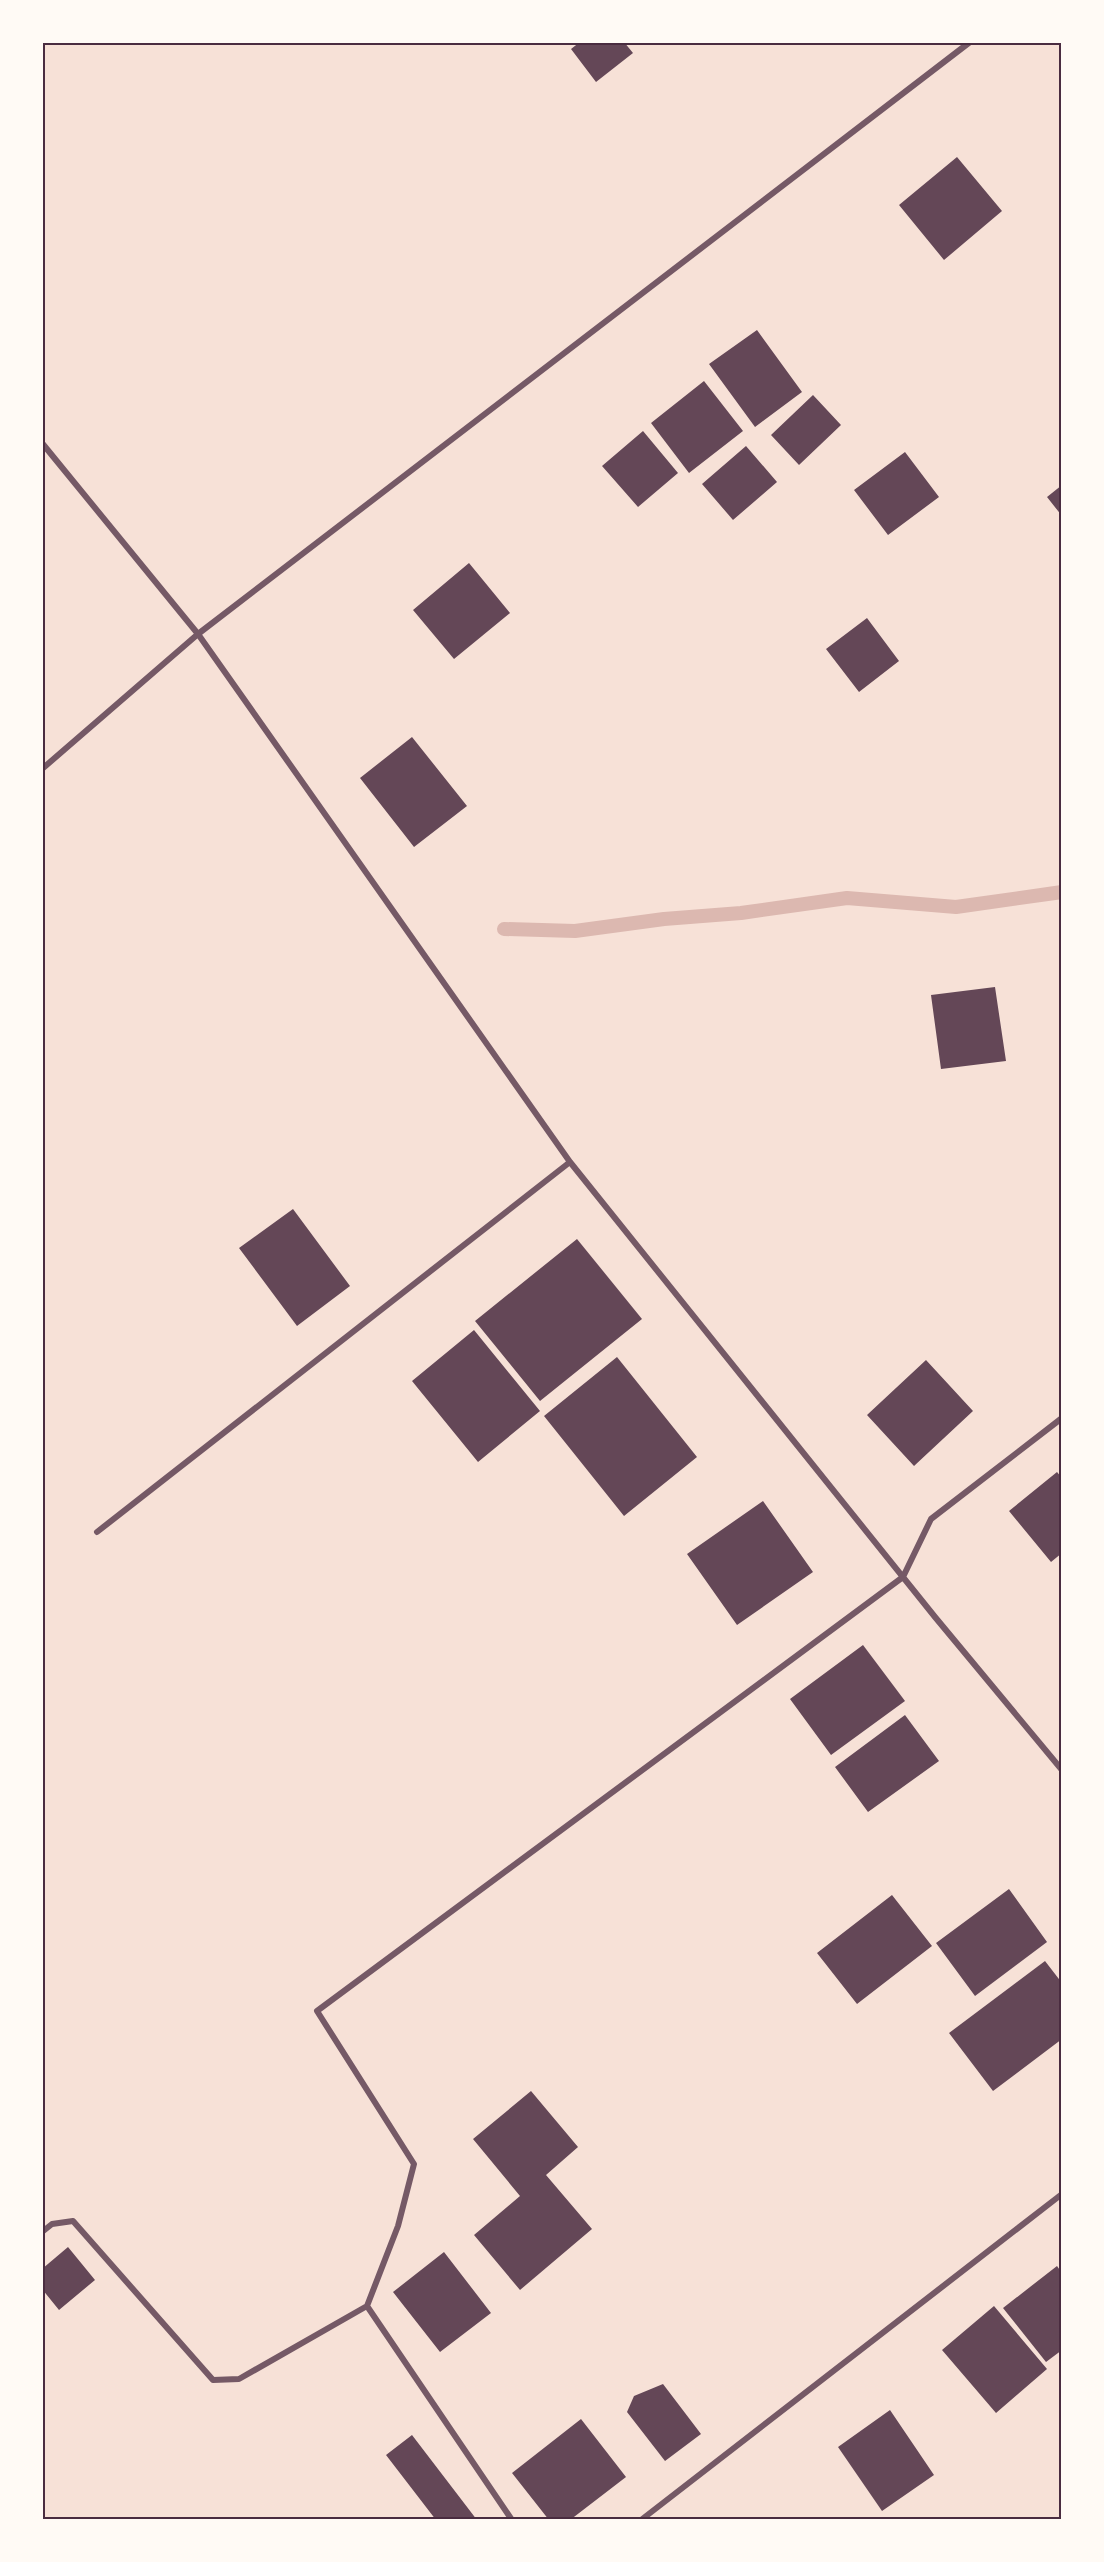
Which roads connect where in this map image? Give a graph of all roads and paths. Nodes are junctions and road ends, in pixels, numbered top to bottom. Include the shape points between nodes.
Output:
1 (970, 42) edge
2 (42, 443) edge
3 (198, 634) junction
4 (42, 769) edge
5 (570, 1162) junction
6 (1062, 1418) edge
7 (97, 1532) dead end
8 (903, 1577) junction
9 (1062, 1770) edge
10 (1062, 2194) edge
11 (42, 2232) edge
12 (367, 2306) junction
13 (512, 2520) edge
14 (641, 2520) edge

1 - 3 street
2 - 3 street
3 - 4 street
3 - 5 street
5 - 7 street
5 - 8 street
6 - 8 street via 931,1519
8 - 9 street
8 - 12 street via 317,2011 414,2164 398,2226
10 - 14 street
11 - 12 street via 52,2224 73,2221 213,2380 239,2379
12 - 13 street

